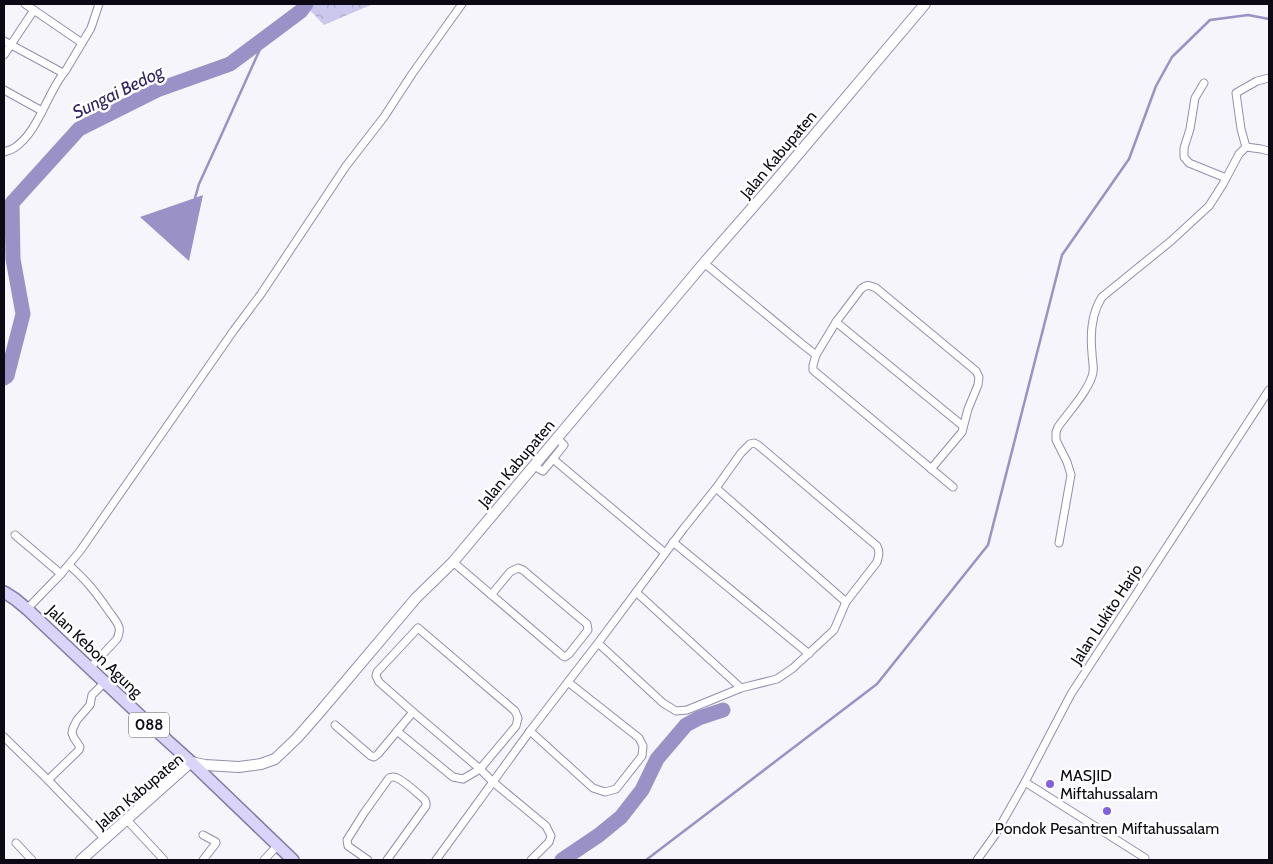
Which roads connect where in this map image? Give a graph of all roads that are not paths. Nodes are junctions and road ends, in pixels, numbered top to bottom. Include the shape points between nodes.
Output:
1 (25, 4) edge
2 (99, 4) edge
3 (462, 4) edge
4 (925, 4) edge
5 (34, 10) junction
6 (7, 43) edge
7 (82, 43) junction
8 (4, 54) edge
9 (63, 73) junction
10 (1269, 78) edge
11 (1204, 83) dead end
12 (4, 90) edge
13 (42, 111) junction
14 (1246, 147) junction
15 (1269, 151) edge
16 (4, 152) edge
17 (1226, 178) junction
18 (704, 263) junction
19 (836, 322) junction
20 (816, 355) junction
21 (1269, 390) edge
22 (963, 426) junction
23 (557, 438) junction
24 (553, 459) junction
25 (534, 466) junction
26 (931, 469) junction
27 (953, 487) dead end
28 (716, 488) junction
29 (15, 535) dead end
30 (673, 542) junction
31 (1059, 543) dead end
32 (665, 553) junction
33 (453, 562) junction
34 (68, 565) junction
35 (61, 574) junction
36 (4, 592) edge
37 (636, 592) junction
38 (491, 595) junction
39 (846, 602) junction
40 (27, 608) junction
41 (598, 643) junction
42 (809, 654) junction
43 (90, 668) junction
44 (105, 682) junction
45 (568, 682) junction
46 (741, 688) junction
47 (413, 712) junction
48 (335, 725) dead end
49 (530, 730) junction
50 (397, 731) junction
51 (4, 737) edge
52 (191, 762) junction
53 (480, 769) junction
54 (48, 780) junction
55 (493, 782) junction
56 (1025, 782) junction
57 (127, 820) junction
58 (203, 835) dead end
59 (105, 839) junction
60 (16, 843) dead end
61 (277, 846) junction
62 (1144, 858) dead end
63 (32, 860) edge
64 (81, 860) edge
65 (164, 860) edge
66 (203, 860) edge
67 (264, 860) edge
68 (293, 860) edge
69 (368, 860) edge
70 (387, 860) edge
71 (438, 860) edge
72 (531, 860) edge
73 (977, 860) edge

1 - 5 street
2 - 7 street
3 - 34 street
4 - 18 main road, Jalan Kabupaten
5 - 6 street
5 - 7 street
6 - 8 street
6 - 9 street
7 - 9 street
9 - 13 street
10 - 14 street via 1236,93
11 - 17 street via 1195,98 1184,157 1189,163
12 - 13 street
13 - 16 street via 24,139
14 - 15 street
14 - 17 street
17 - 31 street via 1209,206 1098,303 1091,327 1093,375 1056,432 1056,440 1071,475
18 - 20 street
18 - 23 main road, Jalan Kabupaten
19 - 20 street
19 - 22 street
19 - 22 street via 861,289 866,285 876,288 976,371 978,385
20 - 26 street via 813,370
21 - 56 street, Jalan Lukito Harjo via 1071,694
22 - 26 street via 958,438
23 - 24 street via 564,444
23 - 25 main road, Jalan Kabupaten
24 - 25 street via 543,471
24 - 32 street
25 - 33 main road, Jalan Kabupaten
26 - 27 street
28 - 30 street
28 - 39 street
28 - 39 street via 741,453 754,443 876,546 879,551 877,562
29 - 35 street
30 - 32 street
30 - 42 street
32 - 37 street
33 - 38 street
33 - 52 main road, Jalan Kabupaten via 416,598 319,713 275,759 239,767
34 - 35 street
34 - 43 street via 92,587 120,629 117,639
35 - 40 street
36 - 40 main road, Jalan Kebon Agung / 088
37 - 41 street
37 - 46 street
38 - 38 street via 510,572 518,568 587,624 588,630 565,657
39 - 42 street via 834,630
40 - 43 main road, Jalan Kebon Agung / 088
41 - 45 street
41 - 46 street via 663,703 676,711 687,710
42 - 46 street via 777,679
43 - 44 main road, Jalan Kebon Agung / 088
44 - 52 main road, Jalan Kebon Agung / 088
44 - 54 street via 92,695 90,705 73,728 79,750
45 - 49 street
45 - 49 street via 639,738 643,746 642,756 616,789 605,792 593,788
47 - 50 street
47 - 53 street
47 - 53 street via 376,676 418,628 515,711 518,718 516,726
48 - 50 street via 374,757
49 - 55 street
50 - 53 street via 453,777 463,779
51 - 54 street
52 - 57 main road, Jalan Kabupaten
52 - 61 main road, Jalan Kebon Agung / 088
53 - 55 street
54 - 59 street
55 - 71 street
55 - 72 street via 546,826 551,836
56 - 62 street
56 - 73 street, Jalan Lukito Harjo
57 - 59 main road, Jalan Kabupaten
57 - 65 street
58 - 66 street via 216,843
59 - 64 main road, Jalan Kabupaten
60 - 63 street
61 - 67 street
61 - 68 main road, Jalan Kebon Agung / 088
69 - 70 street via 348,846 347,840 393,776 425,800 426,806

